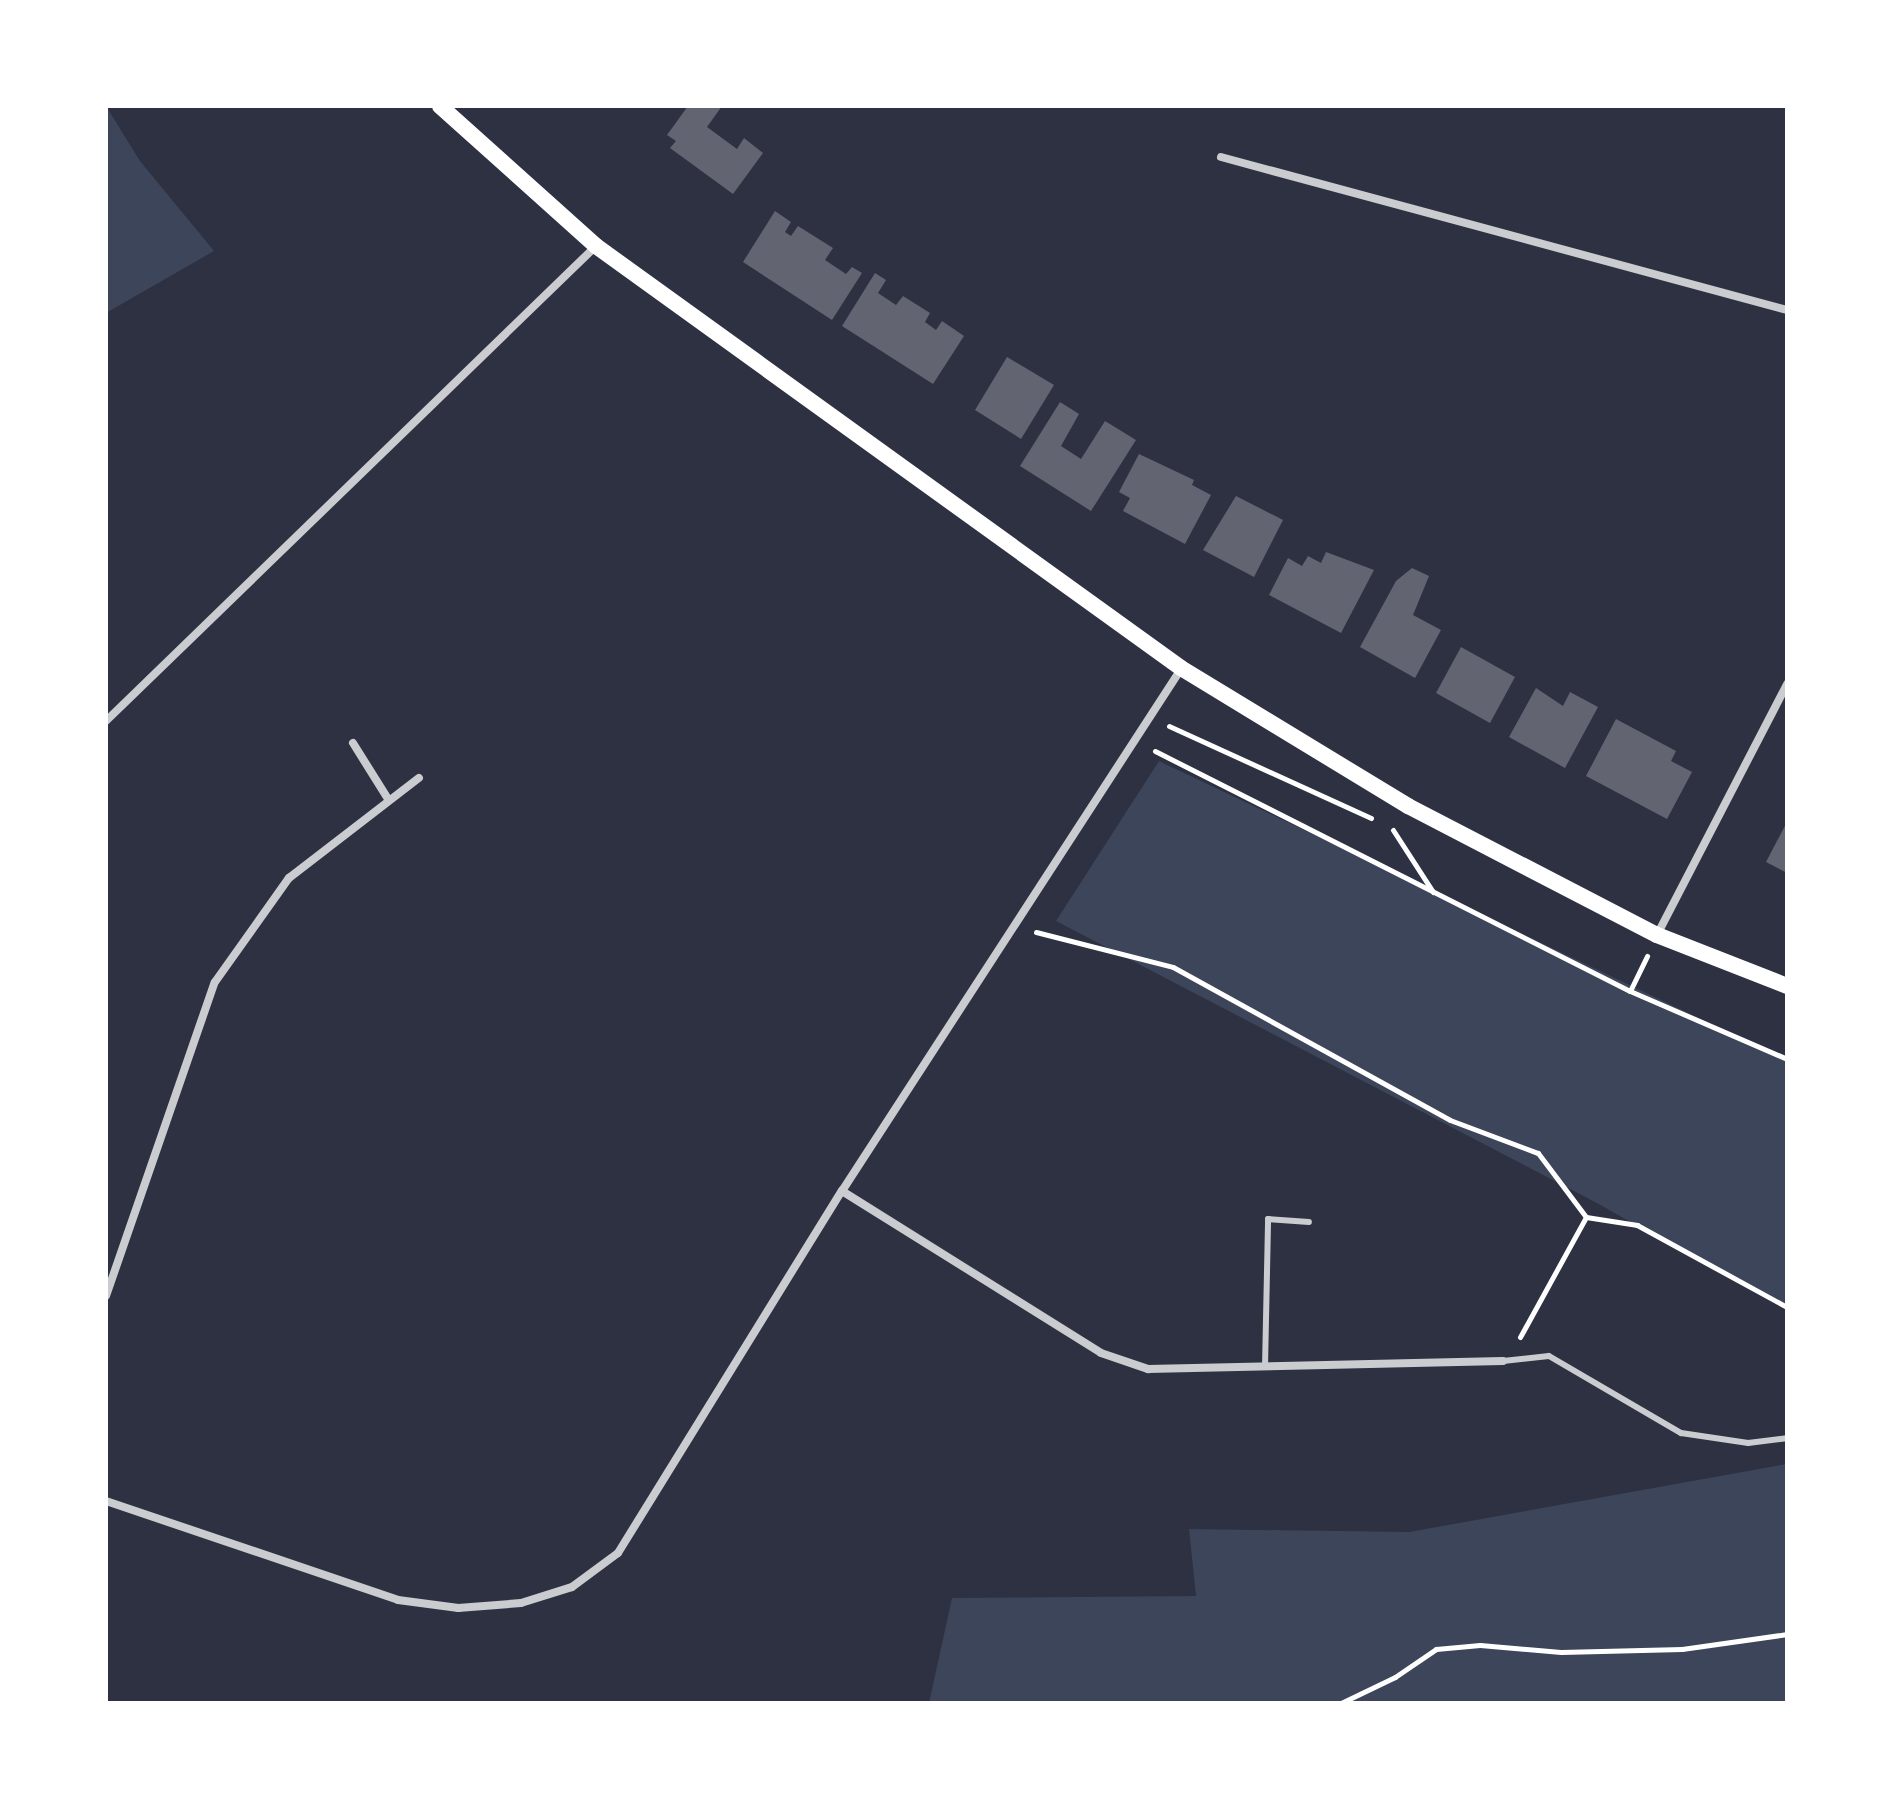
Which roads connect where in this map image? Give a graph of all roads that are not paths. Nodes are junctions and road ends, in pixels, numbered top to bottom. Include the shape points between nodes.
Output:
1 (440, 106) edge
2 (1221, 157) dead end
3 (596, 246) junction
4 (1787, 310) edge
5 (1181, 668) junction
6 (1787, 684) edge
7 (106, 721) edge
8 (353, 743) dead end
9 (419, 778) dead end
10 (388, 799) junction
11 (1657, 935) junction
12 (1787, 986) edge
13 (842, 1191) junction
14 (1309, 1222) dead end
15 (106, 1262) edge
16 (116, 1265) junction
17 (106, 1296) edge
18 (1503, 1361) joint
19 (1265, 1367) junction
20 (1787, 1438) edge
21 (106, 1501) edge

1 - 3 main road
2 - 4 street
3 - 5 main road
3 - 7 street
5 - 11 main road via 1408,806
5 - 13 street
6 - 11 street
8 - 10 street
9 - 10 street
10 - 16 street via 289,878 215,982
11 - 12 main road
13 - 19 street via 1101,1353 1148,1369
13 - 21 street via 618,1553 572,1587 521,1603 458,1608 398,1600
14 - 19 lane via 1268,1219
15 - 16 street
16 - 17 street
18 - 19 street
18 - 20 lane via 1549,1356 1681,1433 1748,1443

